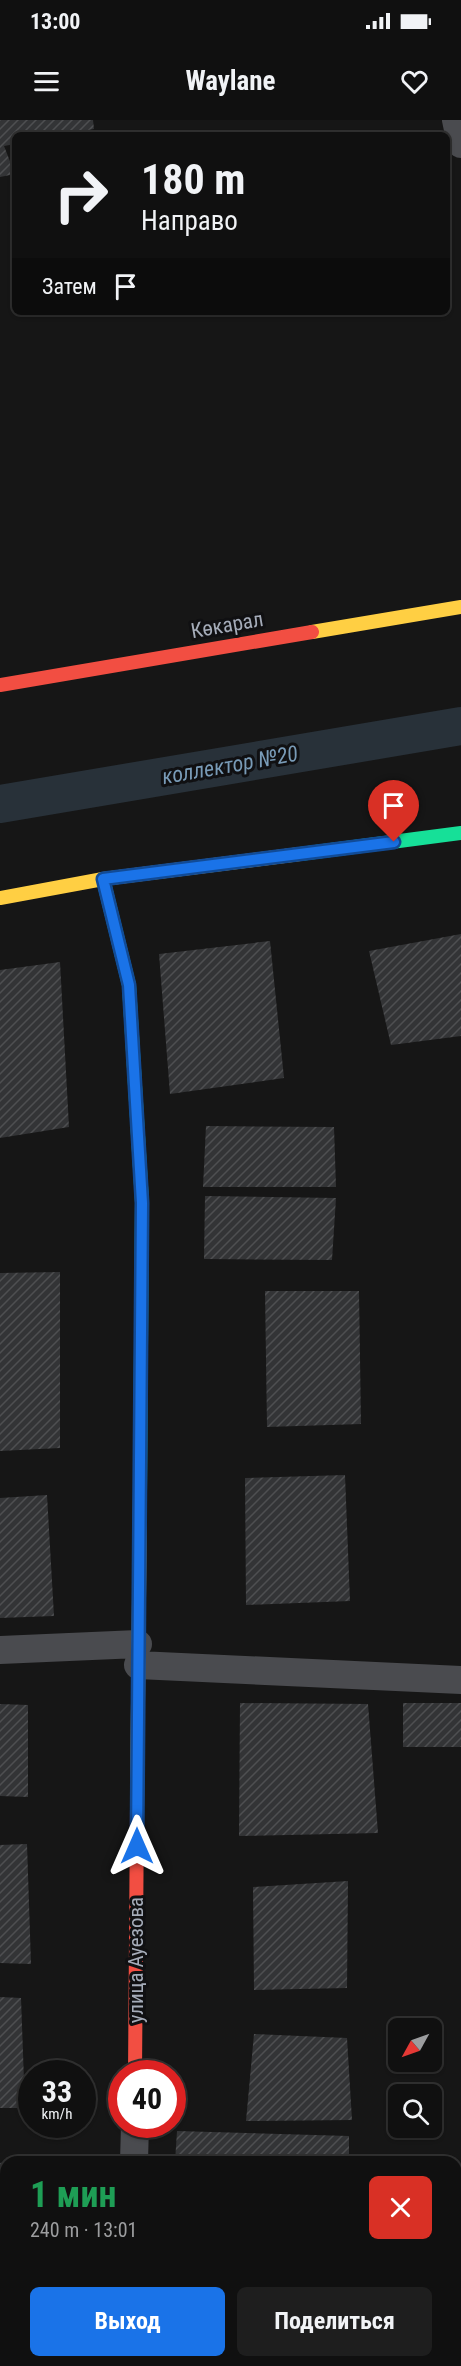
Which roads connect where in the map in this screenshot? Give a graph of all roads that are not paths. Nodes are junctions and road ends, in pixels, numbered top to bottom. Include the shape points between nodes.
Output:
1 (456, 120) edge
2 (461, 144) edge
3 (461, 607) edge
4 (0, 685) edge
5 (461, 833) edge
6 (103, 879) junction
7 (0, 898) edge
8 (0, 1650) edge
9 (138, 1654) junction
10 (461, 1680) edge
11 (135, 2060) edge
12 (135, 2138) edge
13 (134, 2156) edge

1 - 2 street
3 - 4 street, Көкарал
5 - 6 street
6 - 7 street
6 - 9 street, улица Ауезова via 129,985 142,1203
8 - 9 street
9 - 10 street
9 - 11 street, улица Ауезова
12 - 13 street

